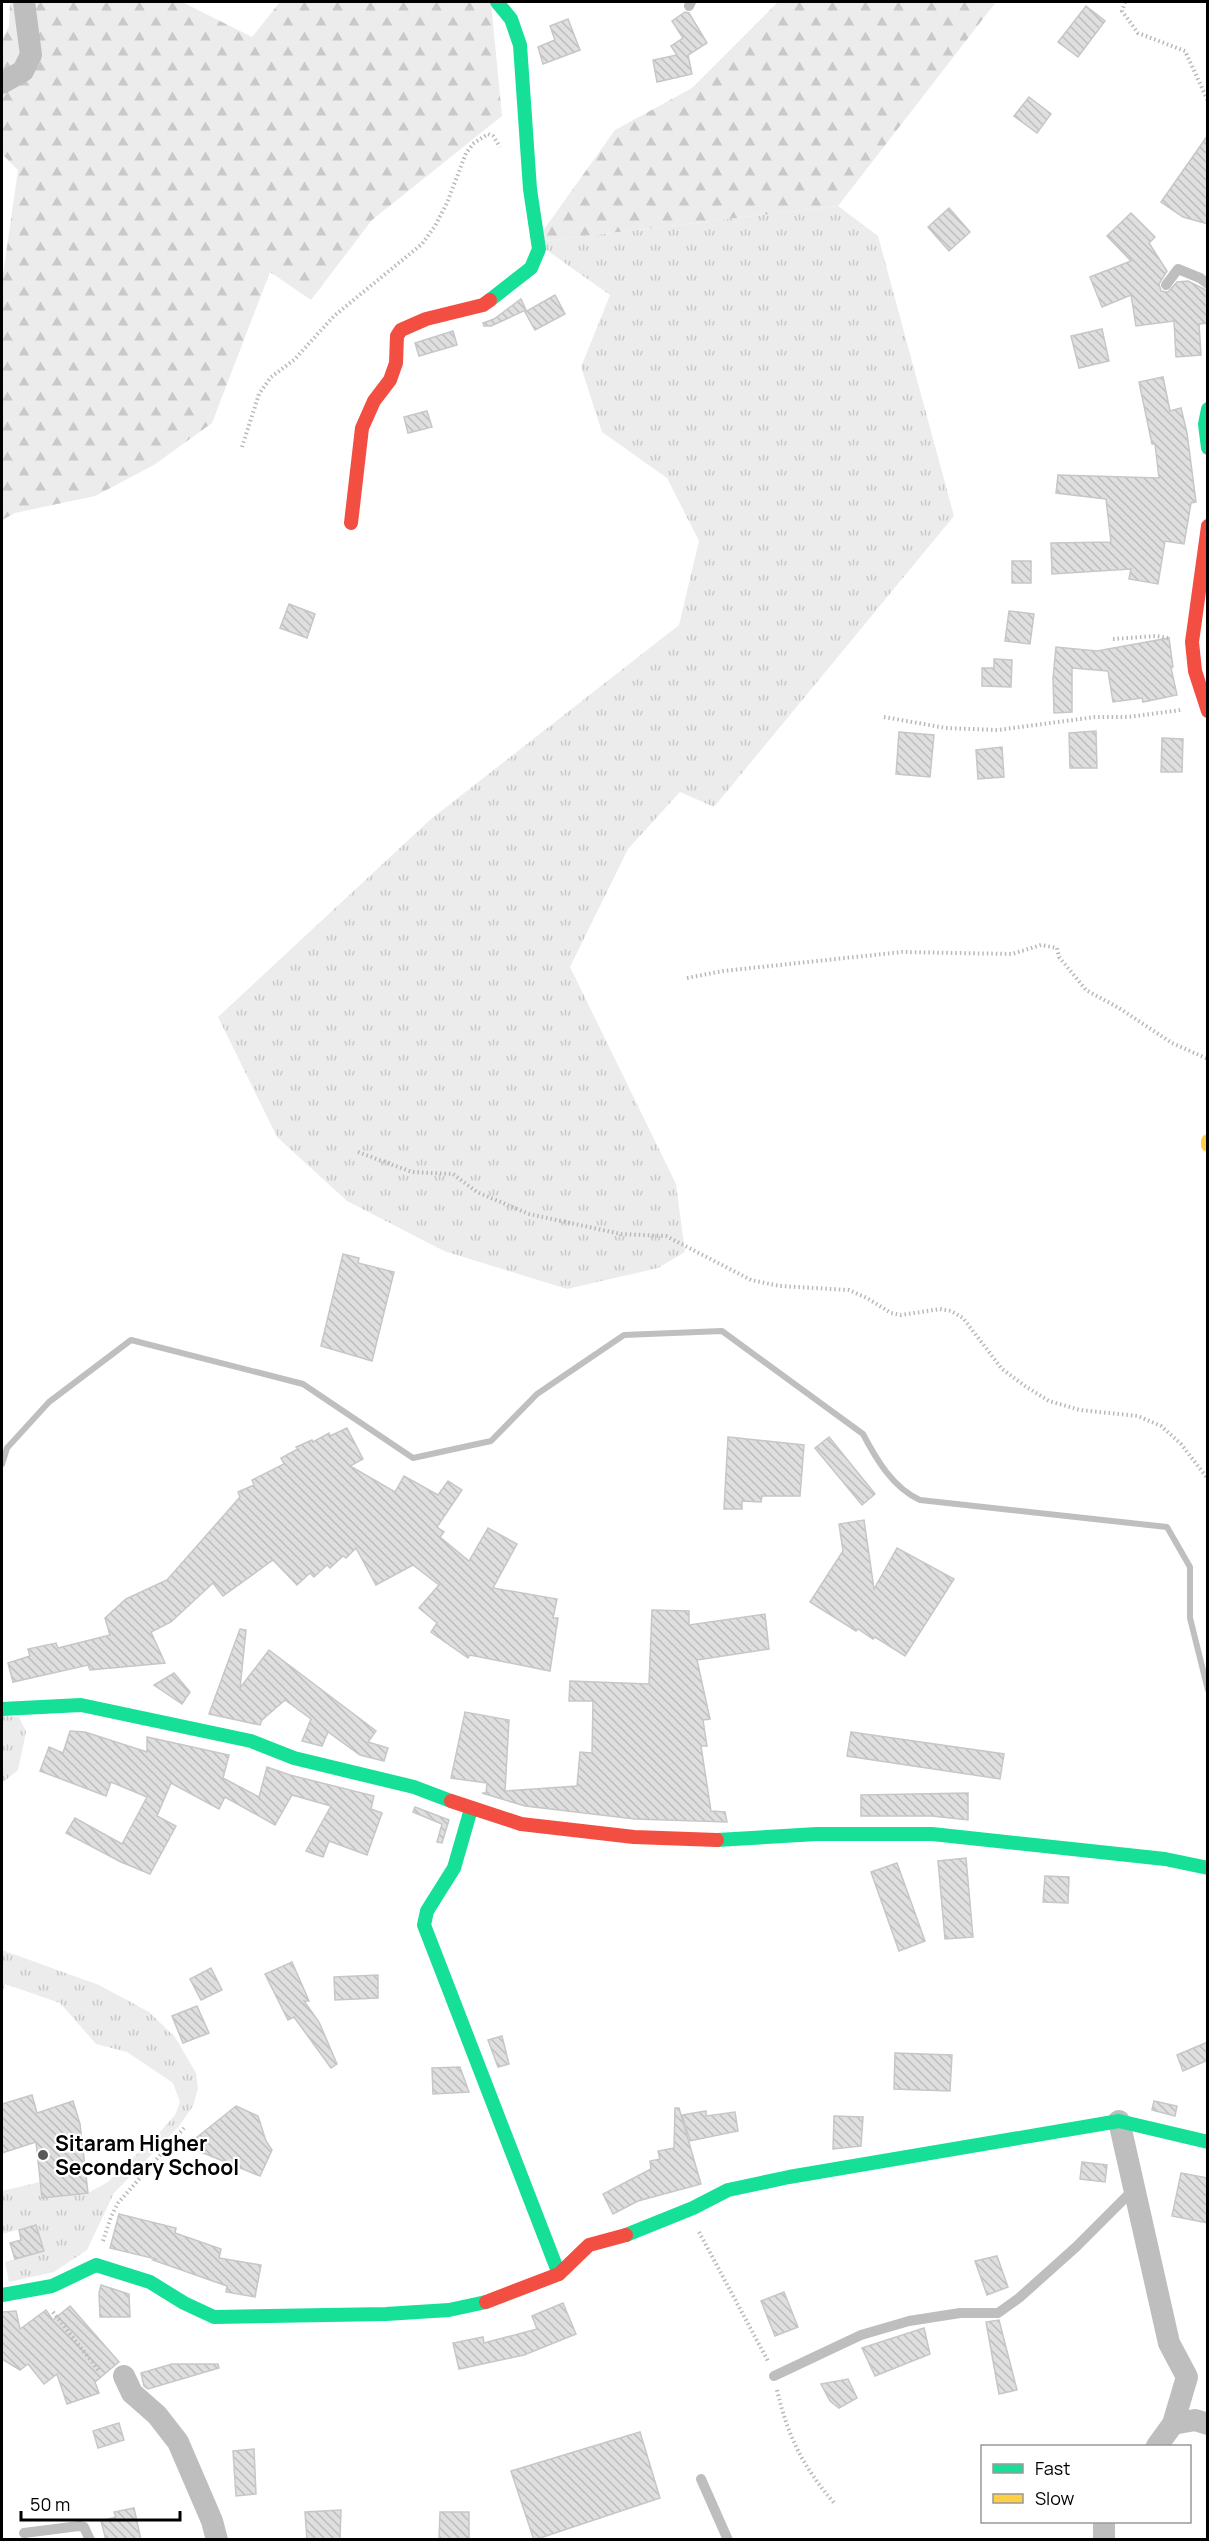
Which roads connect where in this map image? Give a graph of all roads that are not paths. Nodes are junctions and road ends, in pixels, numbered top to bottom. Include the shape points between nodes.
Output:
1 (24, 2) edge
2 (497, 2) edge
3 (2, 83) edge
4 (1208, 284) edge
5 (1166, 285) dead end
6 (1208, 409) edge
7 (1208, 448) edge
8 (351, 523) dead end
9 (1208, 526) edge
10 (1206, 710) edge
11 (2, 1708) edge
12 (471, 1809) junction
13 (1208, 1868) edge
14 (1119, 2121) junction
15 (1208, 2142) edge
16 (1135, 2189) junction
17 (559, 2274) junction
18 (2, 2295) edge
19 (124, 2376) dead end
20 (774, 2376) road end
21 (1173, 2424) junction
22 (1208, 2424) edge
23 (1158, 2445) edge
24 (701, 2479) dead end
25 (1104, 2523) edge
26 (24, 2533) dead end
27 (90, 2540) edge
28 (217, 2540) edge
29 (728, 2540) edge
30 (1104, 2540) edge

1 - 3 street via 31,55 23,71
2 - 8 street via 511,19 520,45 530,189 539,249 531,268 483,305 426,318 401,330 390,380 374,401 362,428
4 - 5 lane via 1178,269
6 - 7 street
9 - 10 street via 1192,642
11 - 12 street via 81,1705 251,1741 294,1758 414,1787
12 - 13 street via 521,1824 634,1837 724,1840 817,1834 932,1834 1165,1859
12 - 17 street via 454,1868 426,1911 424,1925
14 - 15 street
14 - 16 street
14 - 17 street via 728,2190 626,2235 589,2245
16 - 20 lane via 1076,2247 998,2313 960,2313 909,2321 861,2335
16 - 21 street via 1169,2343 1187,2377
17 - 18 street via 495,2300 449,2310 386,2314 214,2317 150,2282 96,2265 52,2286
19 - 28 street via 132,2393 157,2415 178,2442
21 - 22 street via 1195,2420
21 - 23 street
24 - 29 lane
25 - 30 street
26 - 27 lane via 79,2526 84,2527

